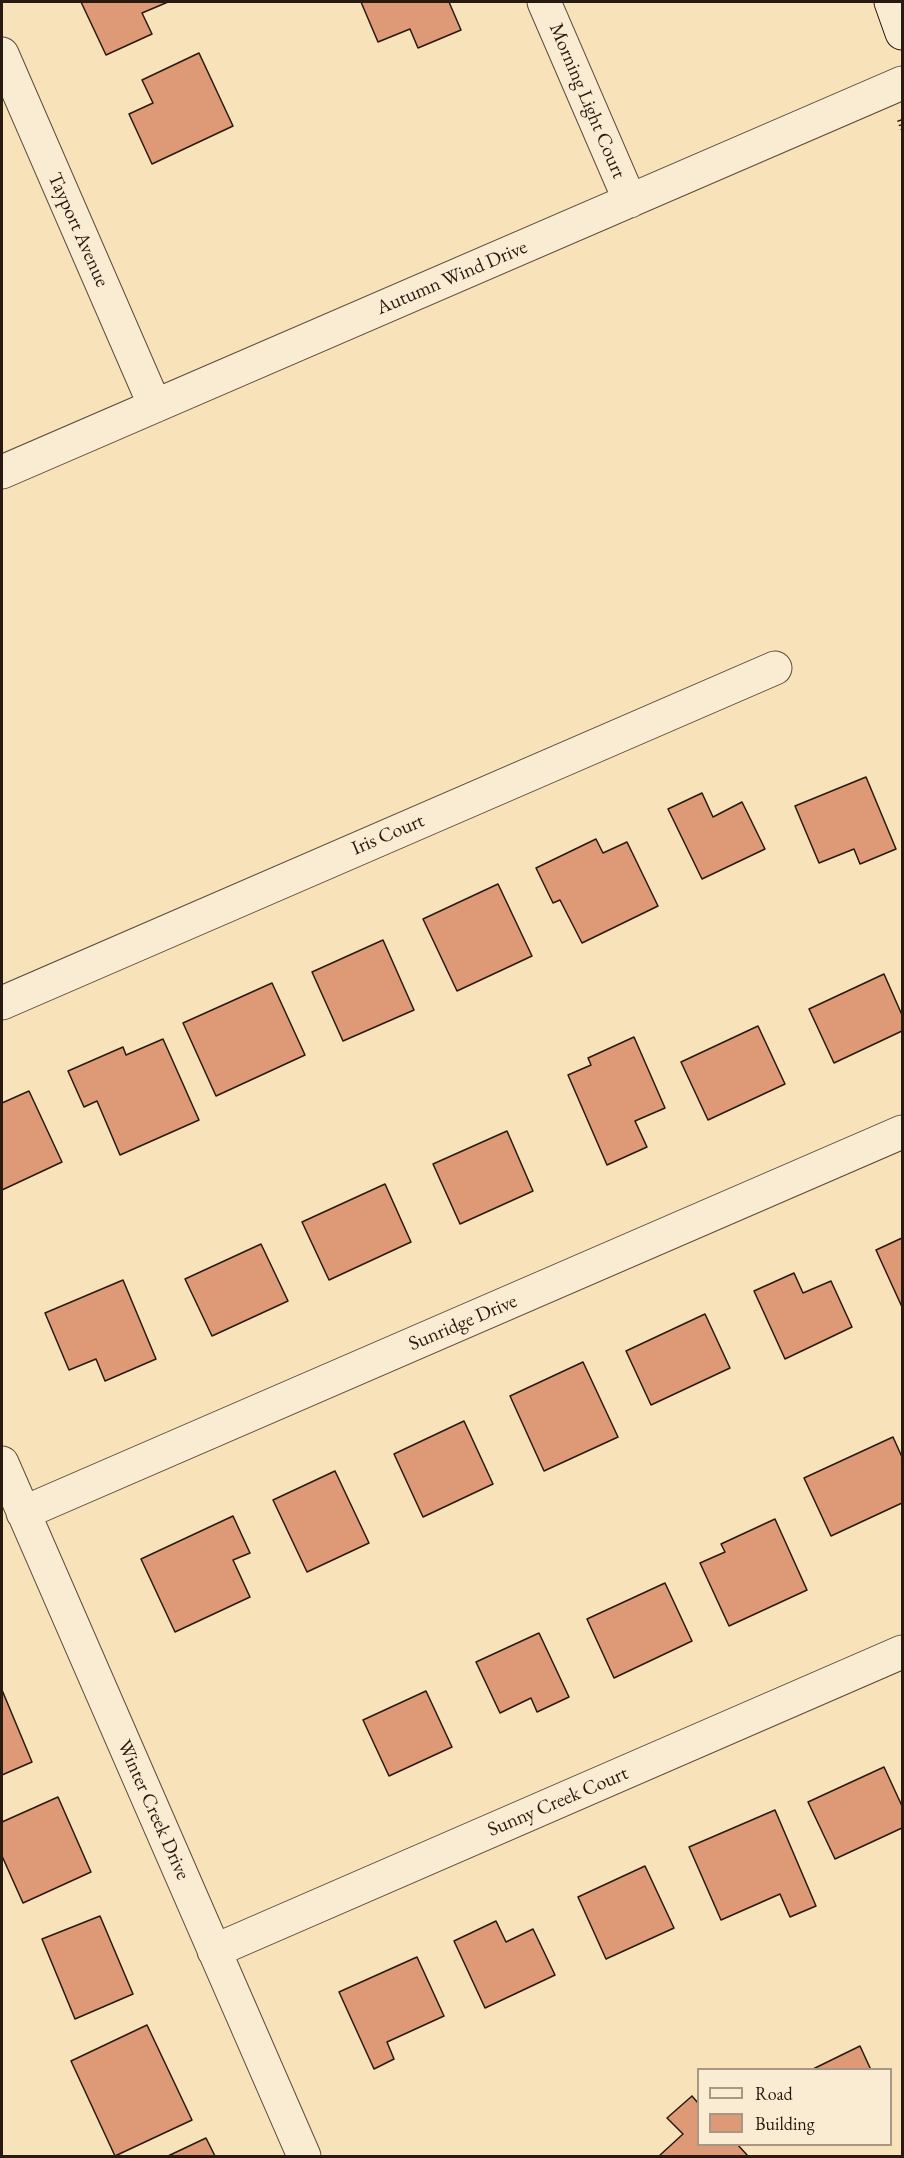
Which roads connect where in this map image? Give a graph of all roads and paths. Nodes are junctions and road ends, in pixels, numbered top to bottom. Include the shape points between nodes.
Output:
1 (544, 2) edge
2 (891, 2) edge
3 (903, 33) edge
4 (2, 54) edge
5 (903, 83) edge
6 (630, 201) junction
7 (155, 406) junction
8 (2, 472) edge
9 (775, 668) dead end
10 (2, 1002) edge
11 (903, 1132) edge
12 (2, 1463) edge
13 (23, 1513) junction
14 (903, 1652) edge
15 (214, 1951) junction
16 (304, 2157) edge

1 - 6 street, Morning Light Court
2 - 3 street
4 - 7 street, Tayport Avenue
5 - 6 street, Autumn Wind Drive
6 - 7 street, Autumn Wind Drive
7 - 8 street, Autumn Wind Drive
9 - 10 street, Iris Court
11 - 13 street, Sunridge Drive
12 - 13 street, Winter Creek Drive
13 - 15 street, Winter Creek Drive
14 - 15 street, Sunny Creek Court
15 - 16 street, Winter Creek Drive

